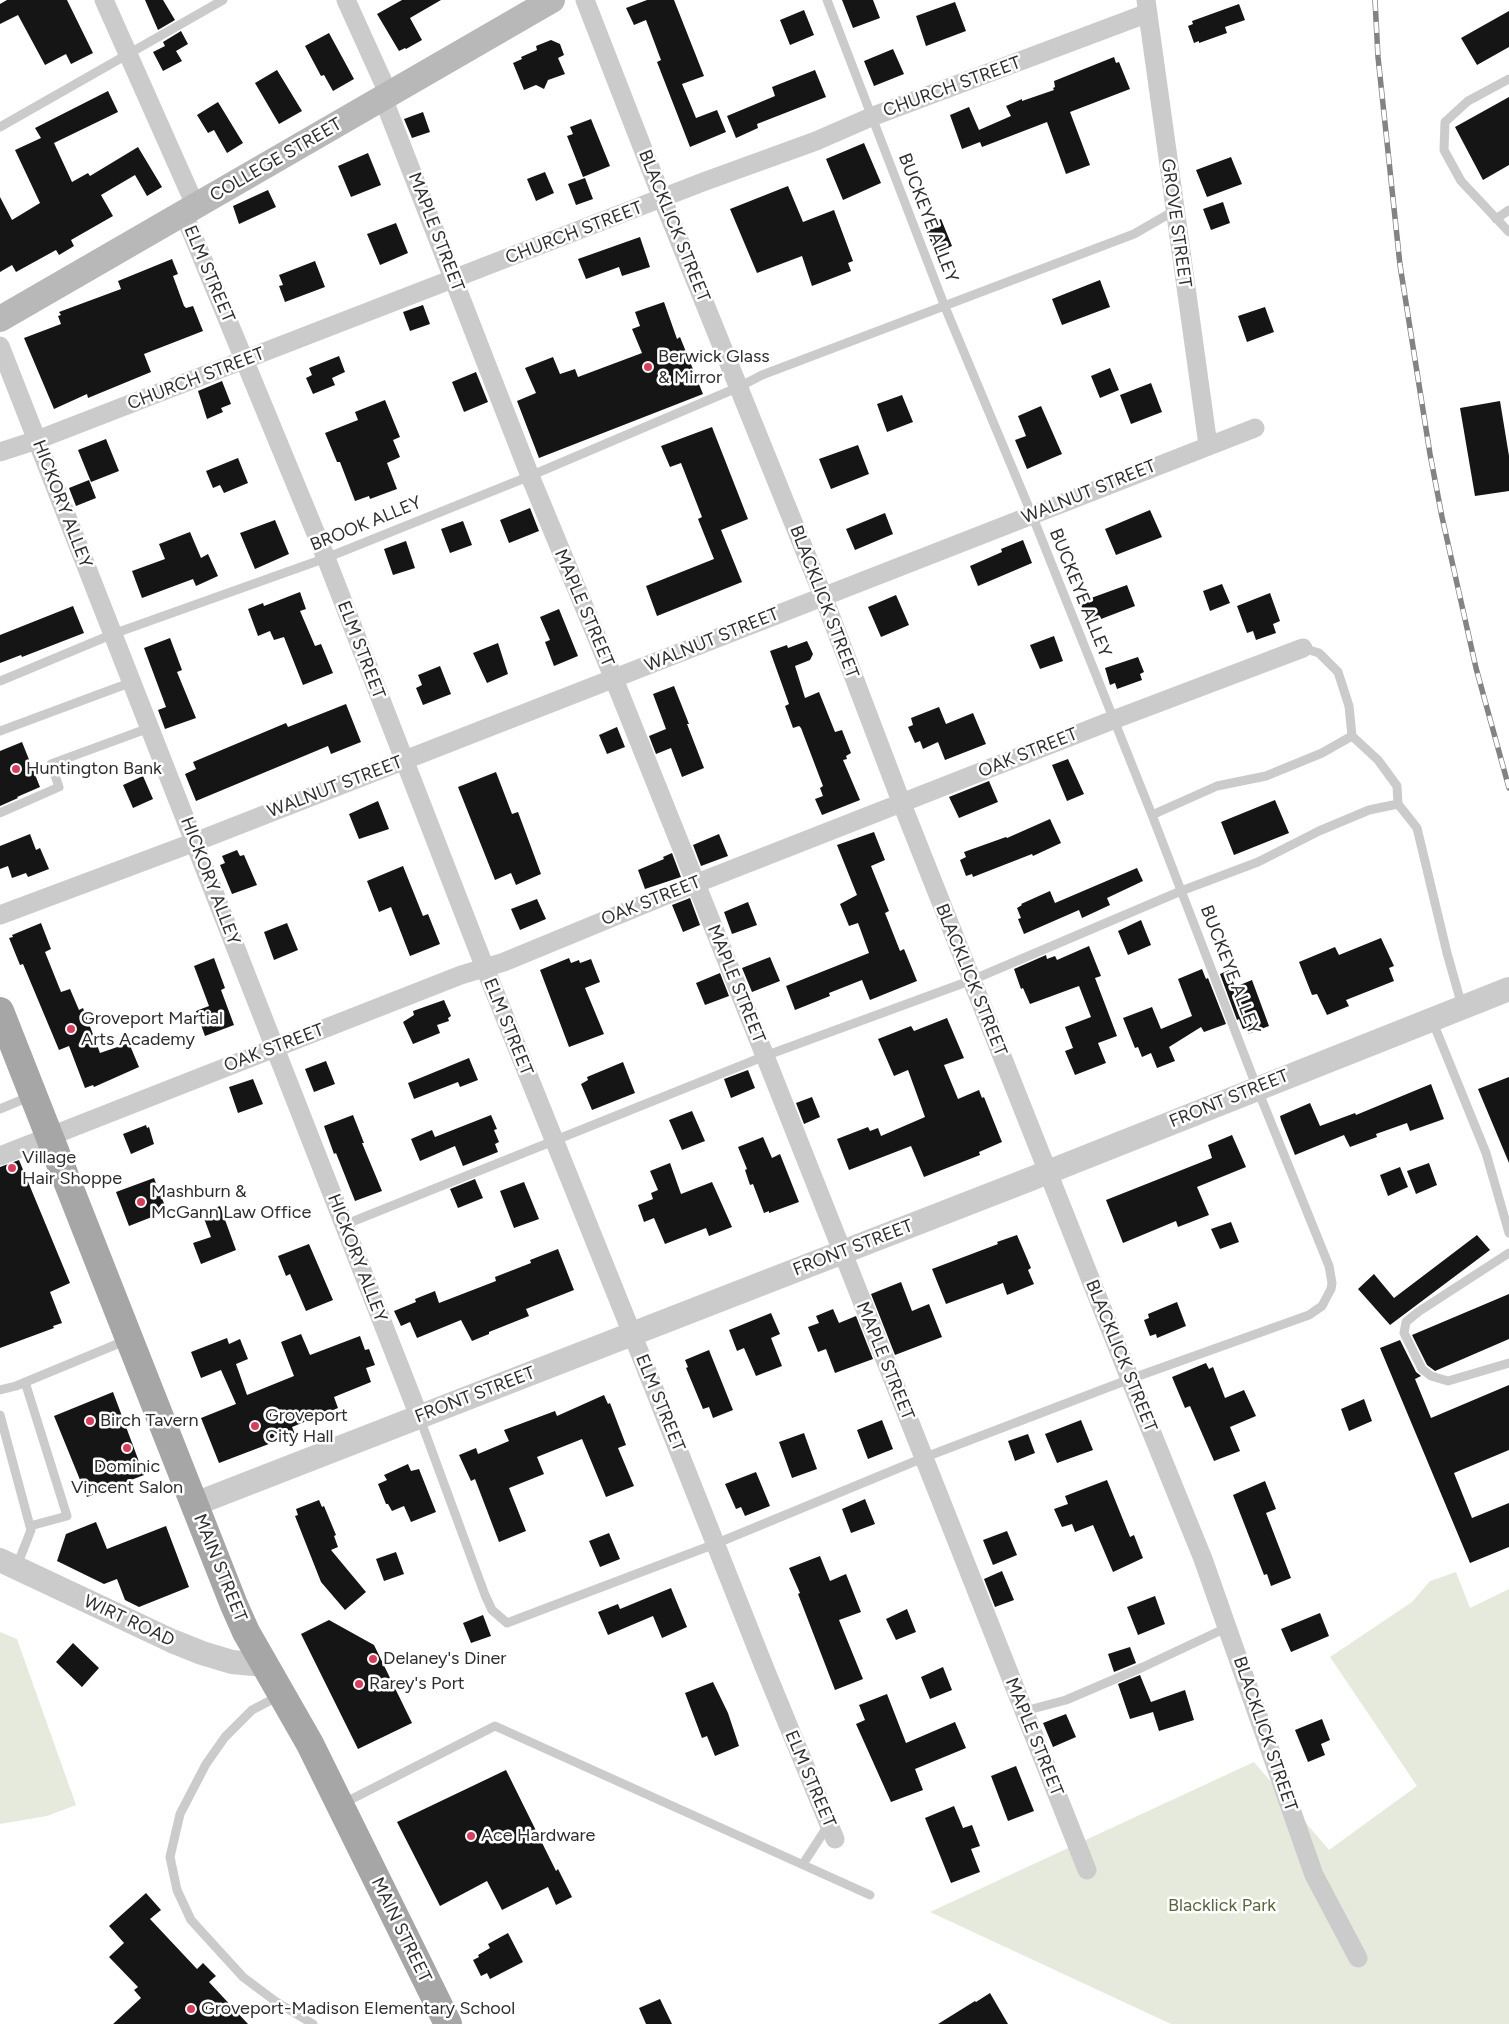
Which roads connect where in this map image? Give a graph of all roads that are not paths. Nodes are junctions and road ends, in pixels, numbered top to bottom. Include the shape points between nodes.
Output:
1 (104, 0) edge
2 (223, 0) edge
3 (346, 0) edge
4 (552, 0) edge
5 (585, 0) edge
6 (827, 0) edge
7 (1147, 7) edge
8 (128, 53) junction
9 (1509, 79) edge
10 (386, 96) junction
11 (871, 117) junction
12 (0, 127) edge
13 (662, 198) junction
14 (190, 210) junction
15 (1509, 210) edge
16 (1174, 212) junction
17 (1496, 219) junction
18 (1509, 232) edge
19 (454, 280) junction
20 (945, 307) junction
21 (0, 319) edge
22 (0, 346) edge
23 (244, 360) junction
24 (739, 387) junction
25 (1255, 428) dead end
26 (37, 440) junction
27 (1208, 445) junction
28 (0, 452) edge
29 (530, 476) junction
30 (1032, 515) junction
31 (326, 558) junction
32 (823, 596) junction
33 (113, 634) junction
34 (1303, 648) joint
35 (614, 679) junction
36 (0, 681) edge
37 (132, 682) junction
38 (1113, 720) junction
39 (149, 728) junction
40 (0, 731) edge
41 (1352, 736) junction
42 (403, 761) junction
43 (902, 804) junction
44 (1398, 804) junction
45 (0, 813) edge
46 (1152, 815) junction
47 (194, 842) junction
48 (696, 883) junction
49 (1182, 891) junction
50 (0, 915) edge
51 (485, 968) junction
52 (972, 980) junction
53 (1509, 989) edge
54 (1462, 1007) junction
55 (0, 1011) edge
56 (1432, 1020) junction
57 (275, 1048) junction
58 (765, 1056) junction
59 (1257, 1088) junction
60 (33, 1095) junction
61 (0, 1109) edge
62 (50, 1136) junction
63 (555, 1142) junction
64 (0, 1156) edge
65 (1048, 1172) junction
66 (344, 1225) junction
67 (1509, 1232) edge
68 (842, 1253) junction
69 (1509, 1253) edge
70 (632, 1334) junction
71 (130, 1339) junction
72 (1509, 1363) edge
73 (1130, 1379) junction
74 (25, 1382) junction
75 (0, 1390) edge
76 (0, 1415) edge
77 (419, 1416) junction
78 (923, 1458) junction
79 (195, 1504) junction
80 (30, 1526) junction
81 (715, 1544) junction
82 (8, 1564) edge
83 (1228, 1627) junction
84 (264, 1665) junction
85 (282, 1695) junction
86 (1025, 1714) junction
87 (340, 1806) junction
88 (832, 1831) joint
89 (802, 1864) junction
90 (1088, 1870) dead end
91 (870, 1895) dead end
92 (1358, 1958) dead end
93 (313, 2024) edge
94 (448, 2024) edge

1 - 8 street, ELM STREET
2 - 8 lane
3 - 10 street, MAPLE STREET
4 - 10 main road, COLLEGE STREET
5 - 13 street, BLACKLICK STREET
6 - 11 lane, BUCKEYE ALLEY
7 - 11 street, CHURCH STREET
7 - 16 street, GROVE STREET
8 - 12 lane
8 - 14 street, ELM STREET
9 - 17 lane via 1468,101 1445,122 1444,150 1461,181
10 - 14 main road, COLLEGE STREET
10 - 19 street, MAPLE STREET
11 - 13 street, CHURCH STREET via 816,141
11 - 20 lane, BUCKEYE ALLEY
13 - 19 street, CHURCH STREET
13 - 24 street, BLACKLICK STREET
14 - 21 main road, COLLEGE STREET
14 - 23 street, ELM STREET
15 - 17 lane
16 - 20 lane, BROOK ALLEY via 1134,234
16 - 27 street, GROVE STREET
17 - 18 lane
19 - 23 street, CHURCH STREET
19 - 29 street, MAPLE STREET
20 - 24 lane, BROOK ALLEY via 762,375
20 - 30 lane, BUCKEYE ALLEY
22 - 26 street, HICKORY ALLEY
23 - 26 street, CHURCH STREET
23 - 31 street, ELM STREET
24 - 29 lane, BROOK ALLEY
24 - 32 street, BLACKLICK STREET
25 - 27 street, WALNUT STREET
26 - 28 street, CHURCH STREET
26 - 33 street, HICKORY ALLEY
27 - 30 street, WALNUT STREET
29 - 31 lane, BROOK ALLEY
29 - 35 street, MAPLE STREET
30 - 32 street, WALNUT STREET
30 - 38 lane, BUCKEYE ALLEY
31 - 33 lane, BROOK ALLEY
31 - 42 street, ELM STREET
32 - 35 street, WALNUT STREET
32 - 43 street, BLACKLICK STREET
33 - 36 lane, BROOK ALLEY
33 - 37 street, HICKORY ALLEY
34 - 38 street, OAK STREET
34 - 41 lane via 1320,653 1338,672 1349,706
35 - 42 street, WALNUT STREET
35 - 48 street, MAPLE STREET
37 - 39 street, HICKORY ALLEY
37 - 40 lane
38 - 43 street, OAK STREET
38 - 46 lane, BUCKEYE ALLEY
39 - 45 lane via 51,764 59,787
39 - 47 street, HICKORY ALLEY
41 - 44 lane via 1378,760 1397,786
41 - 46 lane via 1322,753 1266,776 1217,786
42 - 47 street, WALNUT STREET
42 - 51 street, ELM STREET
43 - 48 street, OAK STREET
43 - 52 street, BLACKLICK STREET
44 - 49 lane via 1369,810 1258,862
44 - 54 lane via 1417,828
46 - 49 lane, BUCKEYE ALLEY
47 - 50 street, WALNUT STREET
47 - 57 street, HICKORY ALLEY
48 - 51 street, OAK STREET
48 - 58 street, MAPLE STREET
49 - 52 lane
49 - 59 lane, BUCKEYE ALLEY
51 - 57 street, OAK STREET
51 - 63 street, ELM STREET
52 - 58 lane
52 - 65 street, BLACKLICK STREET
53 - 54 street, FRONT STREET
54 - 56 street, FRONT STREET
55 - 60 main road, MAIN STREET
56 - 59 street, FRONT STREET
56 - 67 lane via 1486,1153
57 - 62 street, OAK STREET
57 - 66 street, HICKORY ALLEY
58 - 63 lane
58 - 68 street, MAPLE STREET
59 - 65 street, FRONT STREET
59 - 73 lane, BUCKEYE ALLEY via 1328,1266 1331,1289 1322,1306 1309,1315
60 - 61 lane
60 - 62 main road, MAIN STREET
62 - 64 street, OAK STREET
62 - 71 main road, MAIN STREET
63 - 66 lane
63 - 70 street, ELM STREET
65 - 68 street, FRONT STREET
65 - 73 street, BLACKLICK STREET
66 - 77 street, HICKORY ALLEY
68 - 70 street, FRONT STREET
68 - 78 street, MAPLE STREET
69 - 72 lane via 1418,1312 1406,1322 1404,1333 1422,1369 1430,1376 1448,1380
70 - 77 street, FRONT STREET
70 - 81 street, ELM STREET
71 - 74 lane
71 - 79 main road, MAIN STREET
73 - 78 lane, BUCKEYE ALLEY
73 - 83 street, BLACKLICK STREET
74 - 75 lane
74 - 80 lane via 67,1516
76 - 80 lane
77 - 79 street, FRONT STREET
77 - 81 lane, BUCKEYE ALLEY via 485,1595 492,1610 507,1623
78 - 81 lane, BUCKEYE ALLEY
78 - 86 street, MAPLE STREET
79 - 84 main road, MAIN STREET via 234,1605
80 - 82 lane via 31,1530
81 - 88 street, ELM STREET
82 - 84 street, WIRT ROAD via 202,1653 232,1662
83 - 86 lane via 1143,1667
83 - 92 street, BLACKLICK STREET via 1314,1875
84 - 85 main road, MAIN STREET
85 - 87 main road, MAIN STREET
85 - 93 lane via 252,1710 225,1737 206,1764 180,1814 170,1857 177,1890 191,1920 243,1977
86 - 90 street, MAPLE STREET
87 - 89 lane via 495,1726
87 - 94 main road, MAIN STREET
88 - 89 lane
89 - 91 lane

